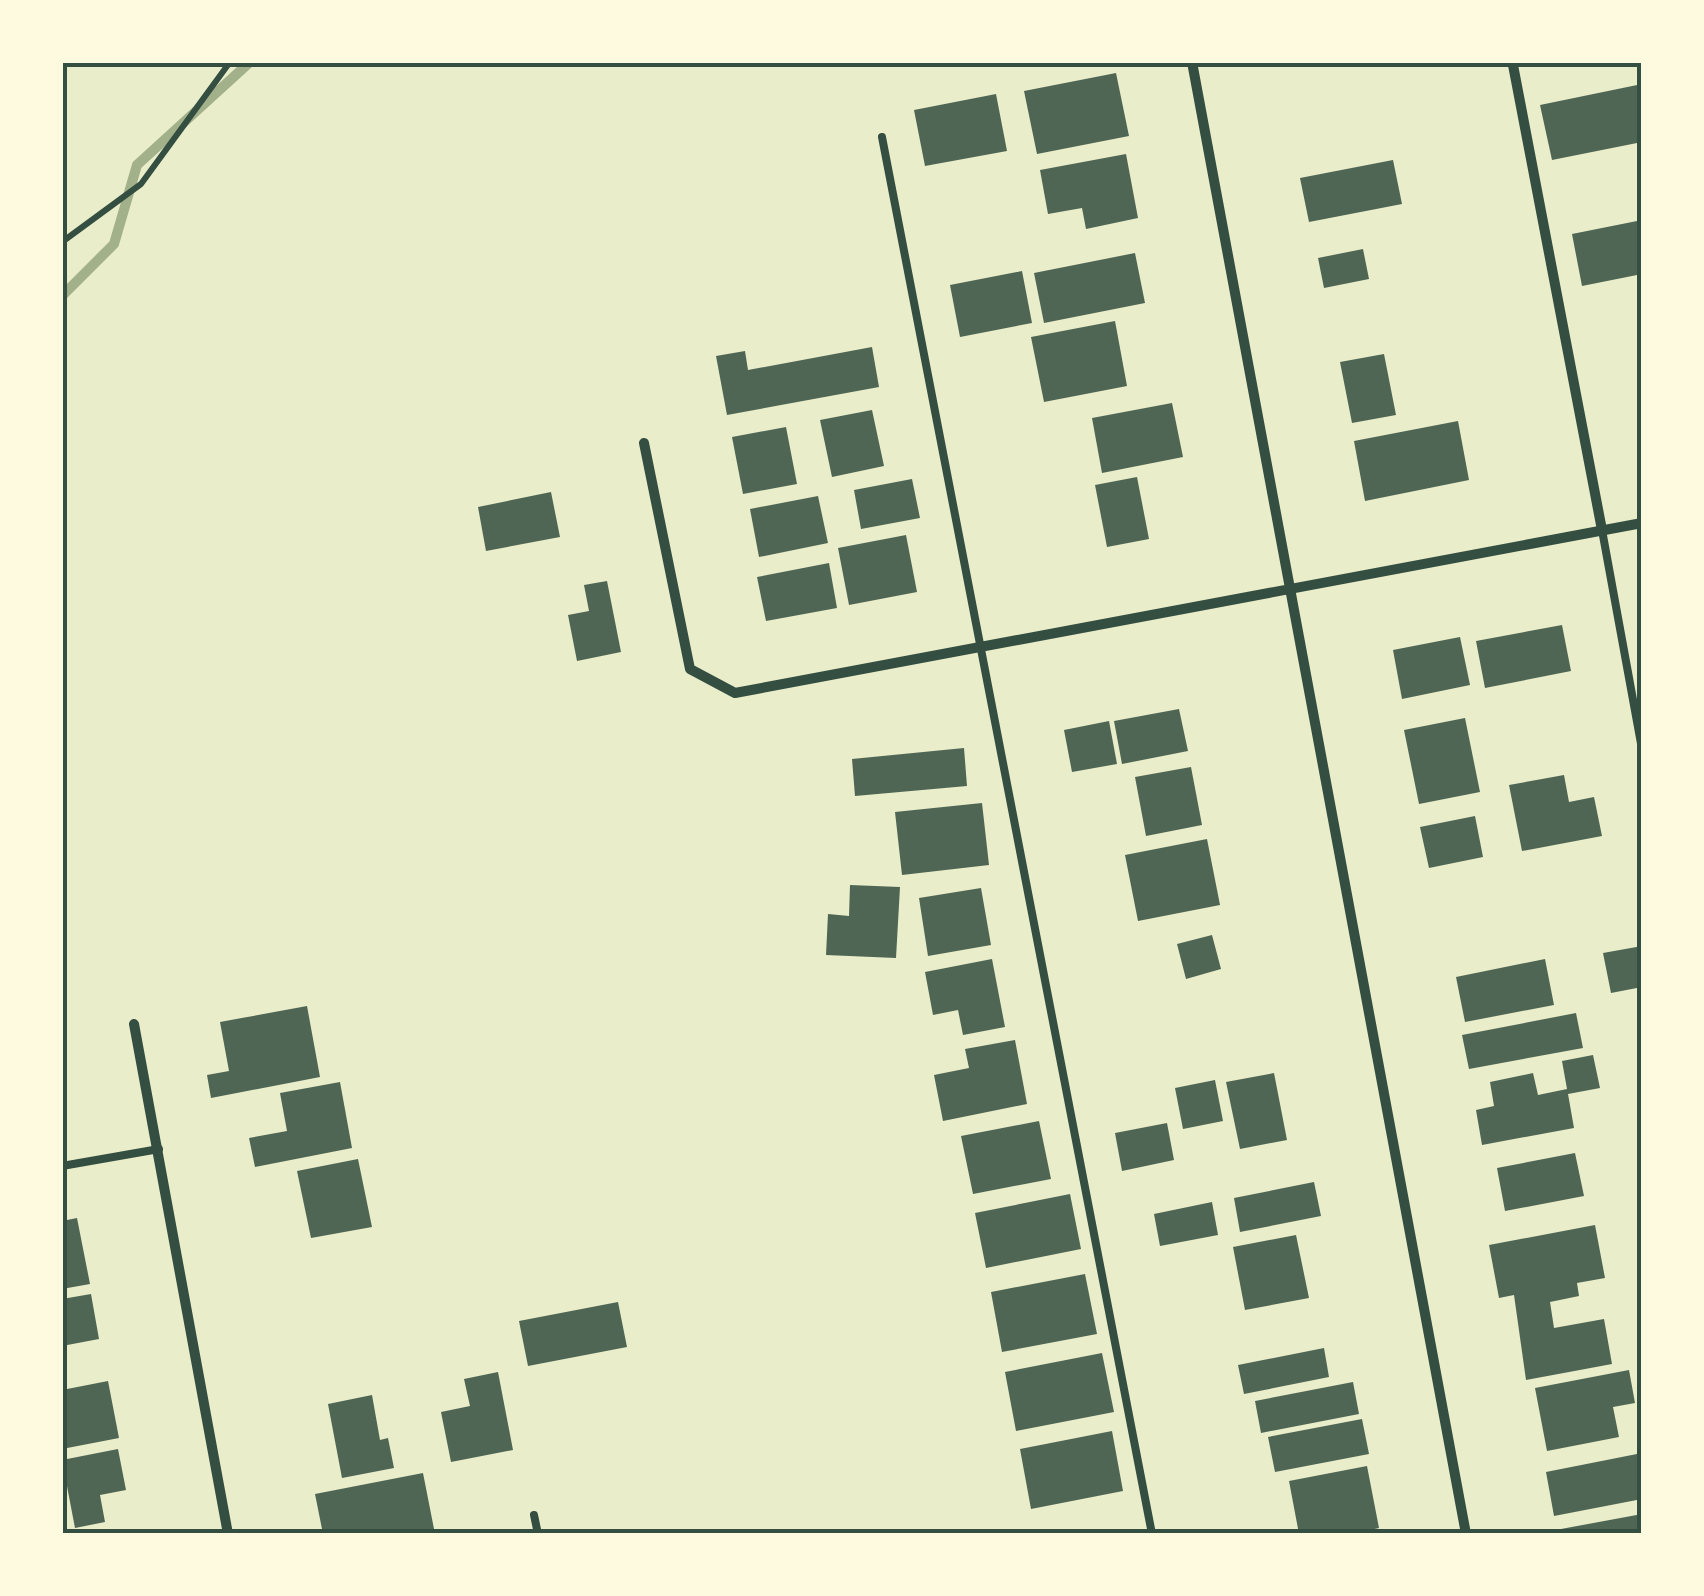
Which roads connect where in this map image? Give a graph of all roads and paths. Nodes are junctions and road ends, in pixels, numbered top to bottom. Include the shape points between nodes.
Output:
1 (230, 62) edge
2 (1192, 62) edge
3 (1513, 65) edge
4 (882, 137) dead end
5 (62, 242) edge
6 (644, 443) dead end
7 (1642, 523) edge
8 (1602, 530) junction
9 (1289, 588) junction
10 (982, 646) junction
11 (1642, 749) edge
12 (134, 1024) dead end
13 (158, 1149) junction
14 (62, 1166) edge
15 (534, 1515) dead end
16 (228, 1534) edge
17 (538, 1534) edge
18 (1152, 1534) edge
19 (1466, 1534) edge

1 - 5 path via 141,184
2 - 9 street
3 - 8 street
4 - 10 lane
6 - 10 street via 690,669 735,693
7 - 8 street
8 - 9 street
8 - 11 lane
9 - 10 street
9 - 19 street
10 - 18 lane
12 - 13 street
13 - 14 lane
13 - 16 street
15 - 17 lane

